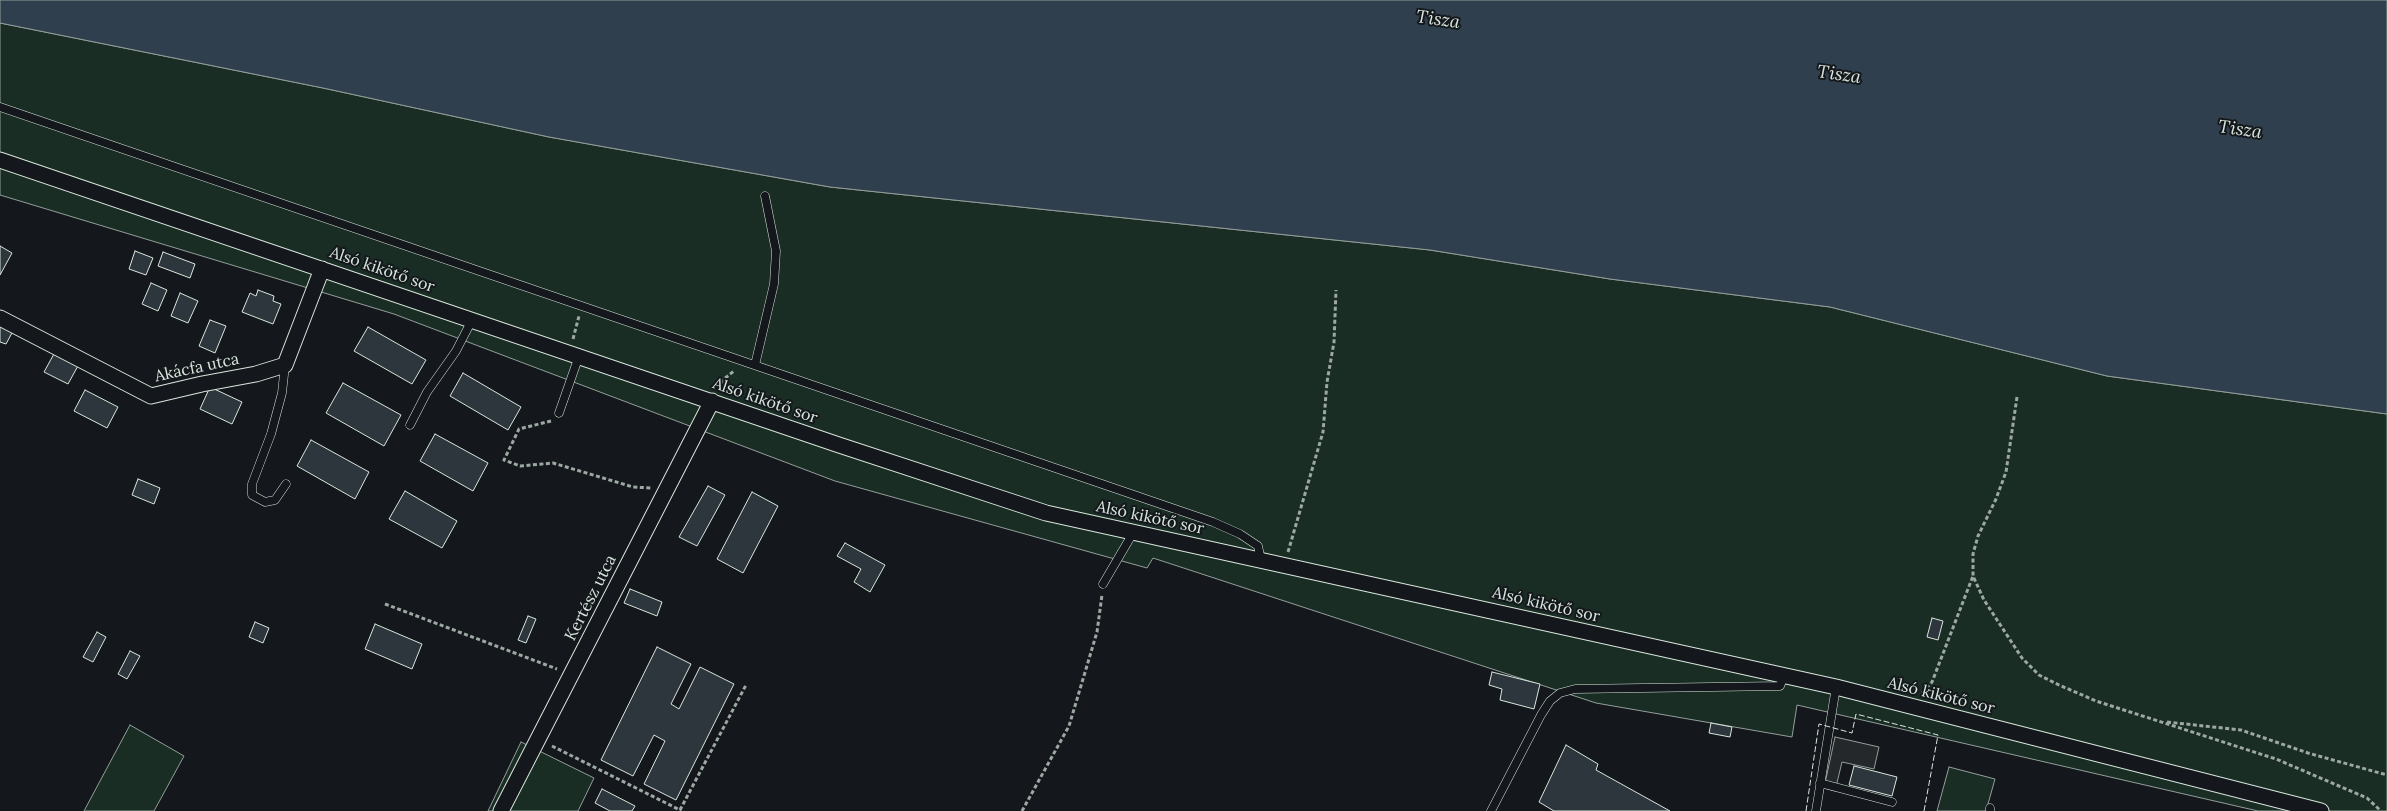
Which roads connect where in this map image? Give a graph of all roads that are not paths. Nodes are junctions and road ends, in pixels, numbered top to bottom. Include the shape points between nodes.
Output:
1 (0, 107) edge
2 (0, 160) edge
3 (764, 196) dead end
4 (322, 269) junction
5 (0, 318) edge
6 (472, 320) junction
7 (575, 355) junction
8 (286, 365) junction
9 (755, 365) junction
10 (712, 400) junction
11 (559, 412) road end
12 (410, 425) dead end
13 (286, 484) dead end
14 (1133, 533) junction
15 (1261, 560) junction
16 (1103, 584) road end
17 (1784, 676) junction
18 (1836, 687) junction
19 (1820, 782) junction
20 (1892, 802) dead end
21 (501, 811) edge
22 (1490, 811) edge
23 (1816, 811) edge
24 (2322, 811) edge

1 - 9 lane
2 - 4 street, Alsó kikötő sor
3 - 9 lane via 776,250 774,284
4 - 6 street, Alsó kikötő sor
4 - 8 street
5 - 8 street, Akácfa utca via 151,396
6 - 7 street, Alsó kikötő sor
6 - 12 lane
7 - 10 street, Alsó kikötő sor
7 - 11 lane
8 - 13 lane via 282,393 252,484 252,495 265,502 275,500
9 - 15 lane via 1213,522 1258,546
10 - 14 street, Alsó kikötő sor via 1046,512
10 - 21 street, Kertész utca
14 - 15 street, Alsó kikötő sor
14 - 16 lane
15 - 17 street, Alsó kikötő sor
17 - 18 street, Alsó kikötő sor
17 - 22 lane via 1780,686 1575,689 1560,693 1550,701 1541,716
18 - 19 lane
18 - 24 street, Alsó kikötő sor
19 - 20 lane
19 - 23 lane

